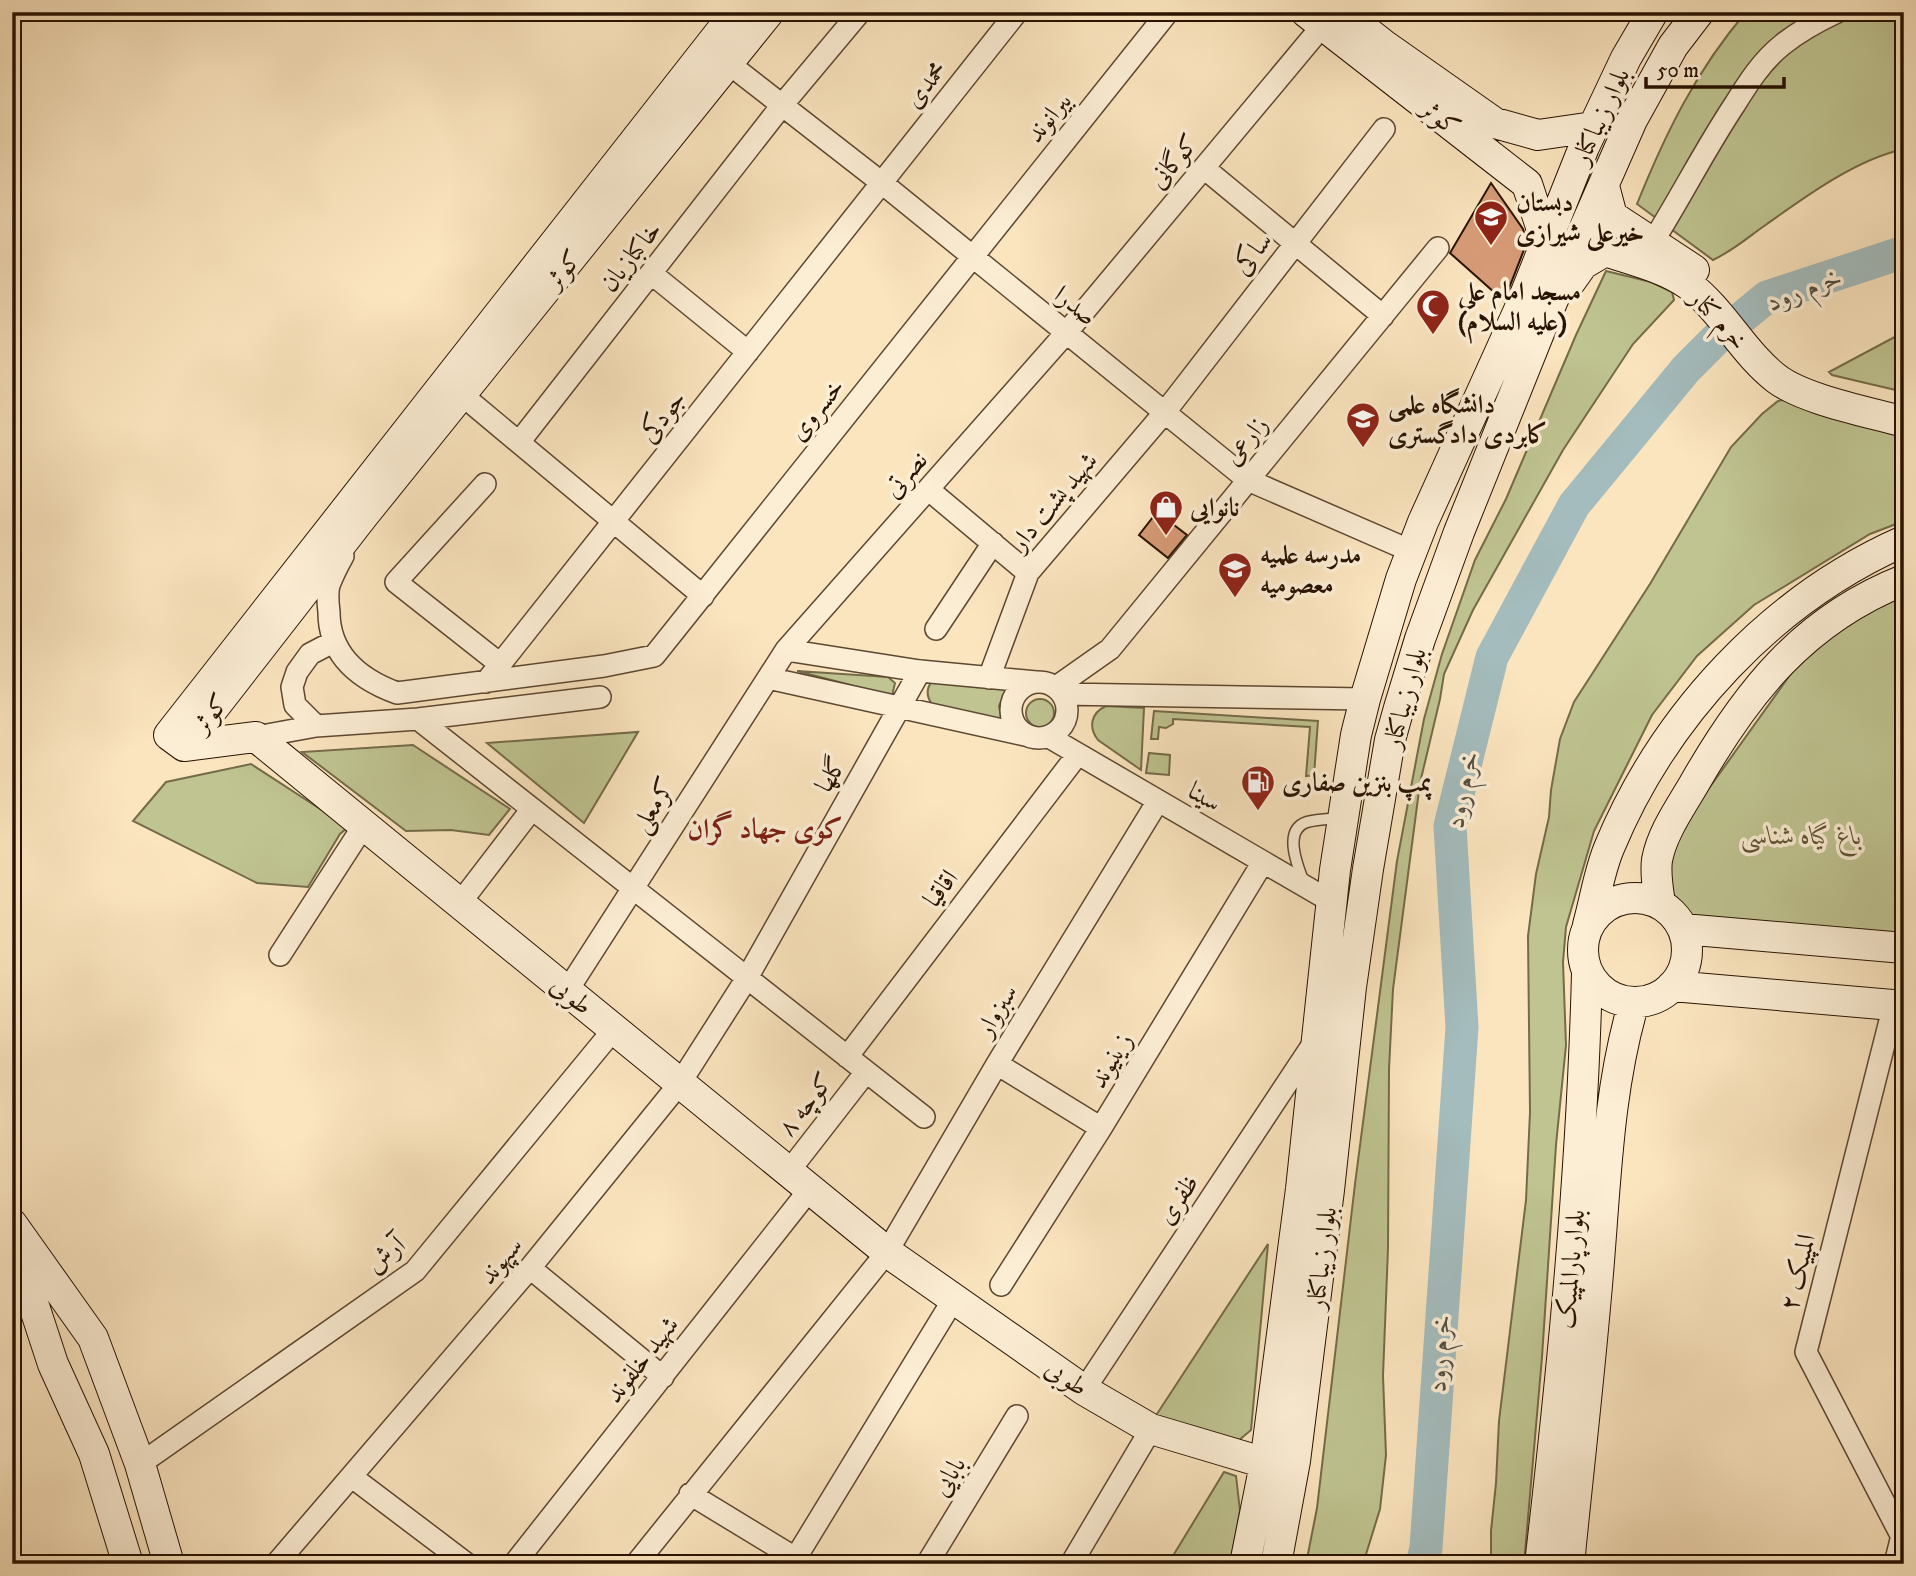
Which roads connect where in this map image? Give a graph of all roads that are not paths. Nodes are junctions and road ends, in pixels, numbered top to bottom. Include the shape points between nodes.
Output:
1 (736, 12) edge
2 (769, 12) edge
3 (860, 12) edge
4 (1168, 12) edge
5 (1653, 12) edge
6 (1699, 12) edge
7 (1837, 12) edge
8 (1011, 14) edge
9 (1324, 17) edge
10 (718, 55) junction
11 (783, 104) junction
12 (1593, 127) junction
13 (1384, 129) dead end
14 (1487, 135) junction
15 (1204, 168) junction
16 (882, 183) junction
17 (1604, 186) junction
18 (1546, 242) junction
19 (1295, 243) junction
20 (1653, 243) junction
21 (1438, 248) dead end
22 (973, 257) junction
23 (652, 274) junction
24 (1708, 289) junction
25 (1383, 316) junction
26 (1545, 318) junction
27 (1066, 334) junction
28 (748, 352) junction
29 (1769, 358) junction
30 (453, 388) junction
31 (1904, 403) edge
32 (1165, 412) junction
33 (1904, 422) edge
34 (520, 442) junction
35 (1248, 480) junction
36 (485, 484) dead end
37 (929, 490) junction
38 (363, 516) junction
39 (615, 520) junction
40 (1904, 541) edge
41 (993, 543) junction
42 (1411, 551) junction
43 (1028, 573) junction
44 (1904, 580) edge
45 (703, 596) junction
46 (936, 629) dead end
47 (333, 642) junction
48 (786, 650) junction
49 (500, 664) junction
50 (920, 671) junction
51 (768, 678) junction
52 (989, 678) junction
53 (486, 682) junction
54 (1051, 688) junction
55 (600, 697) dead end
56 (1365, 699) junction
57 (901, 706) junction
58 (418, 719) junction
59 (316, 726) junction
60 (1025, 735) junction
61 (1356, 736) junction
62 (257, 737) junction
63 (1049, 737) junction
64 (1390, 740) junction
65 (184, 746) junction
66 (1078, 754) junction
67 (1158, 800) junction
68 (532, 809) junction
69 (1344, 818) junction
70 (364, 825) junction
71 (1263, 862) junction
72 (1305, 886) junction
73 (633, 888) junction
74 (1332, 902) junction
75 (460, 903) junction
76 (1660, 903) junction
77 (1588, 925) junction
78 (1683, 929) junction
79 (1904, 948) edge
80 (280, 956) dead end
81 (1587, 973) junction
82 (747, 978) junction
83 (1672, 986) junction
84 (567, 991) junction
85 (1634, 1002) junction
86 (1899, 1006) edge
87 (614, 1029) junction
88 (1317, 1039) junction
89 (847, 1057) junction
90 (997, 1063) junction
91 (866, 1072) junction
92 (681, 1083) junction
93 (924, 1117) dead end
94 (1101, 1128) junction
95 (799, 1180) junction
96 (12, 1224) edge
97 (12, 1238) edge
98 (887, 1252) junction
99 (530, 1268) junction
100 (1002, 1285) dead end
101 (953, 1300) junction
102 (98, 1350) junction
103 (55, 1370) junction
104 (663, 1377) junction
105 (1084, 1390) junction
106 (1017, 1416) dead end
107 (1151, 1429) junction
108 (140, 1464) junction
109 (1279, 1468) junction
110 (352, 1477) junction
111 (690, 1494) junction
112 (1903, 1531) edge
113 (444, 1557) edge
114 (798, 1562) edge
115 (128, 1564) edge
116 (169, 1564) edge
117 (276, 1564) edge
118 (467, 1564) edge
119 (514, 1564) edge
120 (636, 1564) edge
121 (927, 1564) edge
122 (1071, 1564) edge
123 (1245, 1564) edge
124 (1276, 1564) edge
125 (1540, 1564) edge
126 (1569, 1564) edge
127 (1895, 1564) edge

1 - 10 main road, کوثر
2 - 10 main road, کوثر
3 - 11 street
4 - 22 street, بیرانوند
5 - 12 main road, بلوار زیباکنار
6 - 17 main road, بلوار زیباکنار via 1673,46 1632,120
7 - 20 street via 1781,46 1755,72
8 - 16 street, محمدی
9 - 14 main road, کوثر via 1384,45
9 - 15 street, کوگانی
10 - 11 street, صدرا
10 - 30 main road, کوثر
11 - 16 street, صدرا
11 - 23 street, خاکبازیان
12 - 14 main road, کوثر via 1538,135
12 - 18 main road, بلوار زیباکنار
13 - 19 street, ساکی
14 - 18 main road, کوثر via 1527,184
15 - 19 street
15 - 27 street, کوگانی
16 - 22 street, صدرا
16 - 28 street, جودکی
17 - 20 main road via 1612,216
17 - 26 main road, بلوار زیباکنار
18 - 42 main road, بلوار زیباکنار
19 - 25 street
19 - 32 street, ساکی
20 - 24 main road
21 - 25 street, زارعی
22 - 27 street, صدرا
22 - 45 street, خسروی
23 - 28 street
23 - 34 street, خاکبازیان
24 - 26 main road, خرم کنار via 1605,251 1583,264
24 - 29 main road, خرم کنار
25 - 35 street, زارعی
26 - 64 main road, بلوار زیباکنار via 1424,627
27 - 32 street, صدرا
27 - 37 street, نصرتی
28 - 39 street, جودکی
29 - 31 main road via 1842,388
29 - 33 main road via 1779,381 1801,392
30 - 34 street
30 - 38 main road, کوثر
30 - 65 main road, کوثر via 169,735
32 - 35 street, صدرا
32 - 43 street, شهید پشت دار
34 - 39 street
35 - 42 street, صدرا
35 - 54 street, زارعی via 1110,649
36 - 49 street via 396,582
37 - 41 street
37 - 48 street, نصرتی
38 - 47 street via 328,588
38 - 65 main road, کوثر
39 - 45 street
39 - 49 street, جودکی
40 - 77 main road via 1818,588 1730,663 1702,695 1660,752 1622,819
41 - 43 street
41 - 46 street
42 - 56 main road, بلوار زیباکنار
43 - 52 street, شهید پشت دار
44 - 76 main road via 1830,619 1783,659 1752,694 1667,830 1657,861
45 - 53 street, خسروی via 654,656
47 - 53 street via 358,672 376,686 397,693
47 - 59 street via 310,654 292,687 295,705
48 - 50 street
48 - 51 street, کرمعلی
49 - 53 street, جودکی
50 - 52 street
50 - 57 street, گلها
51 - 57 street
51 - 73 street, کرمعلی
52 - 54 street
54 - 56 street
54 - 60 street via 1025,686 1016,694 1011,716
54 - 63 street via 1068,713 1065,724
55 - 58 street
56 - 61 main road, بلوار زیباکنار
57 - 60 street
57 - 82 street, گلها
58 - 59 street
58 - 68 street
59 - 62 street
60 - 63 street
61 - 64 main road
61 - 69 main road, بلوار زیباکنار
62 - 65 main road
62 - 70 main road, طوبی
63 - 66 street, سینا
64 - 109 main road, بلوار زیباکنار via 1353,974 1329,1190
66 - 67 street, سینا
66 - 89 street, اقاقیا
67 - 71 street, سینا
67 - 90 street, سبزوار
68 - 73 street
68 - 75 street
69 - 72 lane via 1305,822 1298,829 1293,842
69 - 74 main road, بلوار زیباکنار
70 - 75 main road, طوبی
70 - 80 street
71 - 72 street, سینا
71 - 94 street, زینیوند
72 - 74 street, سینا
73 - 82 street
73 - 84 street, کرمعلی
74 - 88 main road, بلوار زیباکنار
75 - 84 main road, طوبی
76 - 77 main road via 1628,897 1612,902
76 - 78 main road
77 - 81 main road via 1583,940
78 - 79 main road
78 - 83 main road via 1686,960
81 - 85 main road via 1611,996
81 - 125 main road, بلوار پارالمپیک via 1573,1243
82 - 89 street
82 - 92 street, سپهوند
83 - 85 main road via 1659,996
83 - 86 main road
84 - 87 main road, طوبی
85 - 126 main road, بلوار پارالمپیک via 1613,1100
86 - 112 street, المپیک ۲ via 1806,1352
87 - 92 main road, طوبی
87 - 108 street, آرش via 415,1271
88 - 105 street, ظفری
88 - 109 main road, بلوار زیباکنار
89 - 91 street
90 - 94 street
90 - 98 street, سبزوار
91 - 93 street
91 - 95 street, کوچه ۸
92 - 95 main road, طوبی
92 - 99 street, سپهوند
94 - 100 street, زینیوند
95 - 98 main road, طوبی
95 - 104 street, شهید خلفوند
96 - 102 main road
97 - 103 main road
98 - 101 main road, طوبی
98 - 111 street
99 - 104 street
99 - 110 street, سپهوند
101 - 105 main road, طوبی
101 - 114 street
102 - 103 main road via 74,1342 63,1349
102 - 108 main road
103 - 115 main road via 94,1454
104 - 119 street, شهید خلفوند
105 - 107 main road, طوبی
106 - 121 street, بابایی
107 - 109 main road, طوبی
107 - 122 street
108 - 116 main road
109 - 123 main road, بلوار زیباکنار
109 - 124 main road, بلوار زیباکنار
110 - 113 street
110 - 117 street, سپهوند
111 - 114 street
111 - 120 street
112 - 127 street
113 - 118 street

